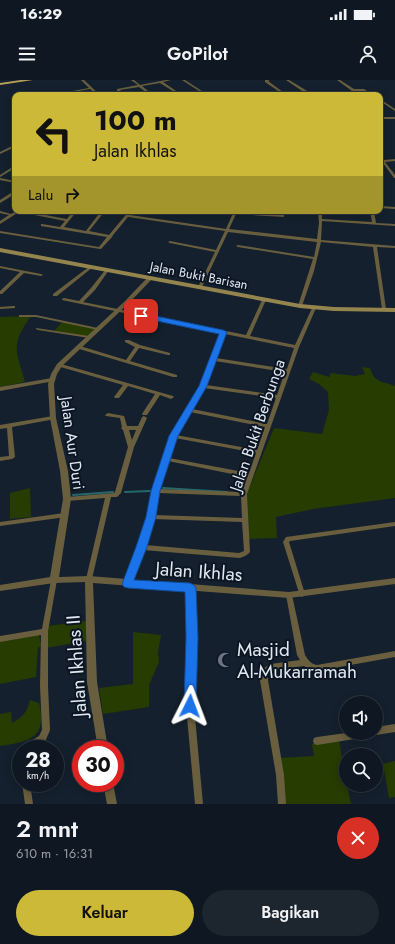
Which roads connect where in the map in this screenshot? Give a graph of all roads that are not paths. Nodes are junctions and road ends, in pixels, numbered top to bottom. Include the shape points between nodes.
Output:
1 (31, 80) edge
2 (82, 80) edge
3 (132, 80) edge
4 (170, 80) edge
5 (183, 80) edge
6 (269, 80) edge
7 (287, 80) edge
8 (338, 80) edge
9 (11, 81) edge
10 (161, 82) junction
11 (0, 84) edge
12 (139, 86) junction
13 (91, 88) junction
14 (69, 92) edge
15 (96, 92) edge
16 (120, 92) edge
17 (148, 92) edge
18 (176, 92) edge
19 (202, 92) edge
20 (282, 92) edge
21 (306, 92) edge
22 (367, 92) edge
23 (383, 102) edge
24 (395, 110) edge
25 (383, 118) edge
26 (395, 118) edge
27 (12, 147) edge
28 (0, 153) edge
29 (395, 160) edge
30 (383, 161) joint
31 (12, 169) edge
32 (395, 176) edge
33 (0, 177) edge
34 (12, 181) edge
35 (12, 194) edge
36 (0, 202) edge
37 (383, 207) edge
38 (395, 208) edge
39 (0, 212) edge
40 (34, 214) edge
41 (72, 214) edge
42 (101, 214) edge
43 (234, 214) edge
44 (259, 214) edge
45 (320, 214) edge
46 (372, 214) edge
47 (12, 215) joint
48 (128, 216) joint
49 (283, 216) dead end
50 (67, 220) junction
51 (321, 220) junction
52 (0, 223) edge
53 (374, 224) junction
54 (42, 225) dead end
55 (395, 225) edge
56 (61, 228) junction
57 (225, 231) junction
58 (0, 232) edge
59 (87, 232) junction
60 (111, 236) junction
61 (320, 241) junction
62 (170, 242) dead end
63 (375, 245) junction
64 (238, 246) dead end
65 (395, 246) edge
66 (0, 250) edge
67 (216, 251) junction
68 (315, 258) junction
69 (0, 267) edge
70 (91, 267) junction
71 (108, 270) junction
72 (22, 272) junction
73 (41, 275) dead end
74 (150, 278) junction
75 (200, 287) junction
76 (0, 293) edge
77 (55, 295) dead end
78 (64, 299) dead end
79 (264, 300) junction
80 (80, 302) junction
81 (300, 306) junction
82 (0, 308) edge
83 (13, 308) dead end
84 (314, 308) junction
85 (384, 309) junction
86 (119, 310) junction
87 (395, 310) edge
88 (21, 316) dead end
89 (38, 329) dead end
90 (98, 329) junction
91 (223, 332) junction
92 (89, 337) junction
93 (247, 337) junction
94 (127, 341) dead end
95 (138, 346) junction
96 (78, 347) junction
97 (297, 347) junction
98 (168, 354) dead end
99 (213, 359) junction
100 (127, 362) junction
101 (60, 366) junction
102 (288, 371) junction
103 (175, 376) dead end
104 (52, 380) junction
105 (126, 385) junction
106 (203, 386) junction
107 (0, 388) edge
108 (158, 394) junction
109 (117, 397) dead end
110 (171, 397) dead end
111 (279, 397) junction
112 (188, 410) junction
113 (108, 415) dead end
114 (53, 418) junction
115 (9, 426) junction
116 (269, 426) junction
117 (0, 427) edge
118 (124, 428) junction
119 (140, 428) junction
120 (173, 436) junction
121 (131, 447) junction
122 (258, 452) junction
123 (0, 459) edge
124 (165, 459) junction
125 (251, 476) junction
126 (155, 491) junction
127 (244, 494) junction
128 (109, 495) junction
129 (67, 498) junction
130 (64, 515) junction
131 (151, 517) junction
132 (245, 520) junction
133 (0, 524) edge
134 (395, 524) edge
135 (142, 547) junction
136 (89, 579) junction
137 (54, 580) junction
138 (395, 581) edge
139 (128, 584) junction
140 (0, 588) edge
141 (190, 588) junction
142 (302, 594) junction
143 (289, 595) junction
144 (45, 631) junction
145 (0, 639) edge
146 (395, 654) edge
147 (305, 663) junction
148 (395, 728) edge
149 (383, 730) edge
150 (339, 737) edge
151 (40, 740) edge
152 (102, 740) edge
153 (317, 741) dead end
154 (27, 792) edge
155 (110, 792) edge
156 (29, 804) edge
157 (112, 804) edge
158 (199, 804) edge
159 (282, 804) edge

1 - 9 main road
2 - 13 street
3 - 12 street
4 - 10 street
5 - 19 street
6 - 20 street via 266,81
7 - 21 street
8 - 22 street via 352,89
9 - 11 main road
10 - 12 street
10 - 18 street
12 - 16 street via 118,90
12 - 17 street
13 - 14 street
13 - 15 street
23 - 24 street
25 - 26 street
27 - 28 street
29 - 30 street
30 - 32 street
31 - 33 street
33 - 34 street
35 - 36 street
37 - 38 street
39 - 47 street
40 - 50 street
41 - 50 street
42 - 59 street
43 - 57 street
44 - 49 street
45 - 51 street
46 - 53 street
47 - 52 street
48 - 57 street
48 - 60 street
50 - 56 street
51 - 53 street
51 - 61 street
53 - 55 street
54 - 56 street
56 - 59 street
57 - 61 street
57 - 67 street
58 - 60 street via 98,248 101,248
59 - 60 street
61 - 63 street
61 - 68 street
62 - 67 street
63 - 65 street
63 - 85 street
64 - 68 street
66 - 70 main road, Jalan Bukit Barisan
67 - 75 street
68 - 81 street
69 - 72 street
70 - 71 main road, Jalan Bukit Barisan
70 - 77 street
71 - 74 main road, Jalan Bukit Barisan
71 - 80 street
72 - 73 street
72 - 76 street
74 - 75 main road, Jalan Bukit Barisan
74 - 86 street, Jalan Aur Duri
75 - 79 main road, Jalan Bukit Barisan
78 - 80 street
79 - 81 main road, Jalan Bukit Barisan
79 - 93 street
80 - 86 street
81 - 84 main road, Jalan Bukit Barisan
82 - 83 street
84 - 85 main road, Jalan Bukit Barisan
84 - 97 street, Jalan Bukit Berbunga
85 - 87 main road, Jalan Bukit Barisan
86 - 90 street, Jalan Aur Duri
86 - 91 street
88 - 90 street via 36,316
89 - 92 street
90 - 92 street, Jalan Aur Duri
91 - 93 street
91 - 99 street
92 - 96 street, Jalan Aur Duri
93 - 97 street
94 - 95 street
95 - 98 street
95 - 100 street
96 - 100 street
96 - 101 street, Jalan Aur Duri
97 - 102 street, Jalan Bukit Berbunga
99 - 102 street
99 - 106 street
100 - 103 street
101 - 104 street, Jalan Aur Duri
101 - 105 street
102 - 111 street, Jalan Bukit Berbunga
104 - 107 street
104 - 114 street, Jalan Aur Duri
105 - 108 street
105 - 109 street
106 - 111 street
106 - 112 street
108 - 110 street
108 - 119 street
111 - 116 street, Jalan Bukit Berbunga
112 - 116 street
112 - 120 street
113 - 118 street via 122,417
114 - 115 street
114 - 129 street, Jalan Aur Duri
115 - 117 street
115 - 123 street via 12,457
116 - 122 street, Jalan Bukit Berbunga
118 - 119 street
118 - 121 street
119 - 121 street
120 - 122 street
120 - 124 street
121 - 128 street via 120,491 115,495
122 - 125 street, Jalan Bukit Berbunga
124 - 125 street
124 - 126 street
125 - 127 street, Jalan Bukit Berbunga
126 - 127 street
126 - 131 street
127 - 132 street, Jalan Bukit Berbunga
128 - 129 street
128 - 136 street
129 - 130 street, Jalan Aur Duri
130 - 133 street
130 - 137 street, Jalan Aur Duri
131 - 132 street
131 - 135 street
132 - 135 street, Jalan Bukit Berbunga via 247,552 240,556
134 - 142 street via 288,539 286,542
135 - 139 street
136 - 137 street, Jalan Ikhlas
136 - 139 street, Jalan Ikhlas
136 - 152 street, Jalan Ikhlas II via 92,682
137 - 140 street, Jalan Ikhlas
137 - 144 street
138 - 142 street, Jalan Ikhlas
139 - 141 street, Jalan Ikhlas
141 - 143 street, Jalan Ikhlas
141 - 158 street via 190,712
142 - 143 street, Jalan Ikhlas
143 - 147 street
144 - 145 street
144 - 151 street via 46,730
146 - 147 street via 317,668
147 - 159 street via 271,667 265,671 264,680 280,775
148 - 149 street
150 - 153 street
154 - 156 street
155 - 157 street

